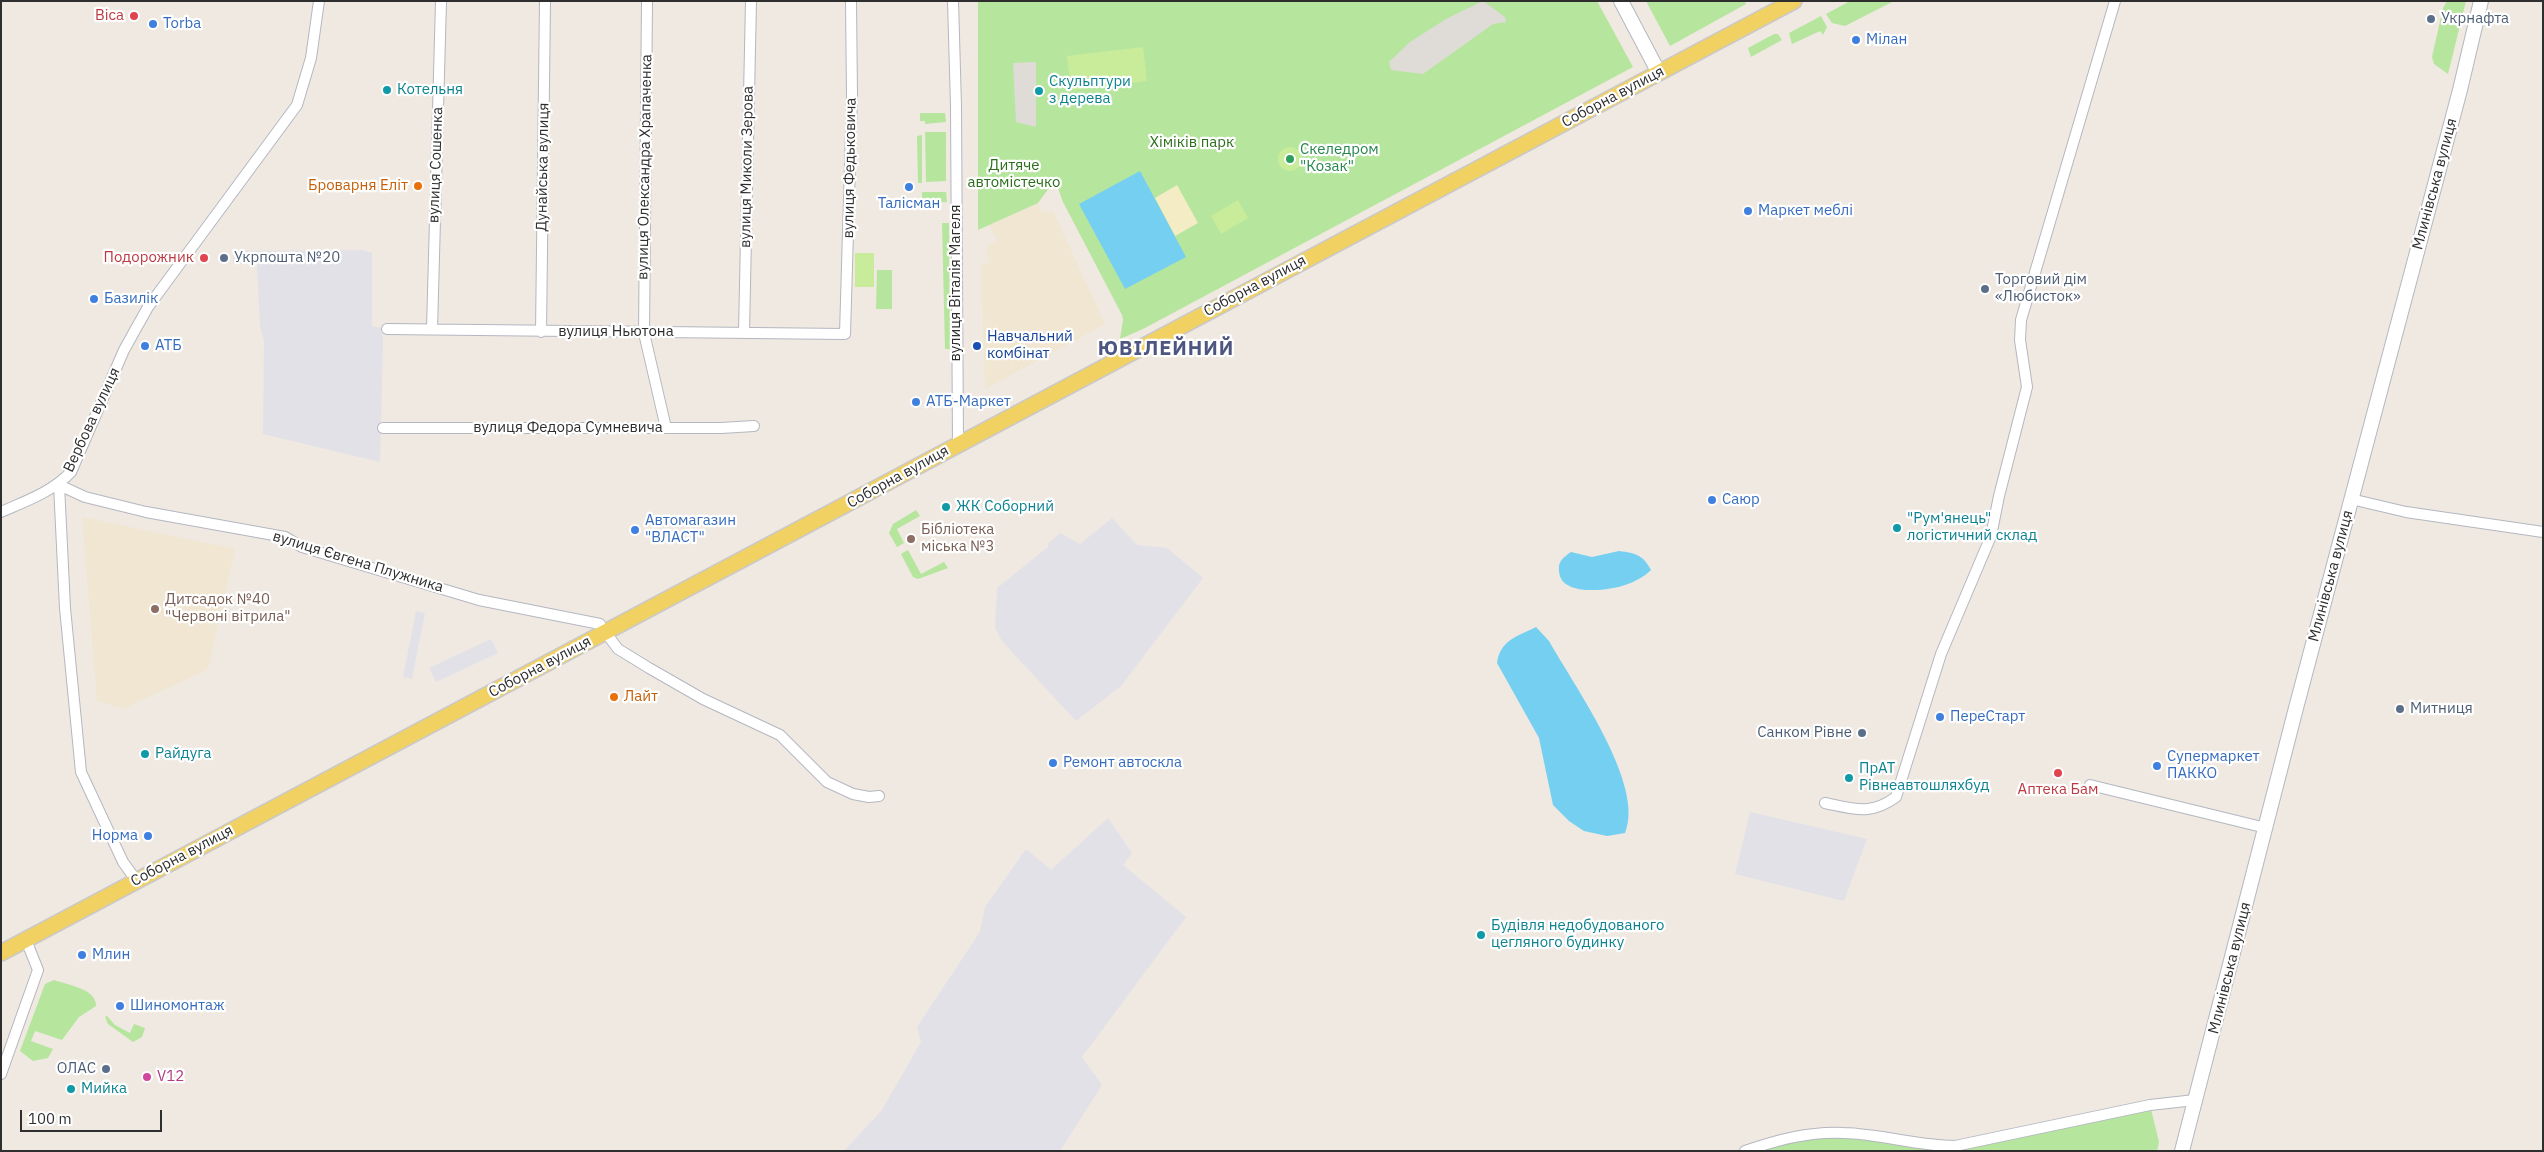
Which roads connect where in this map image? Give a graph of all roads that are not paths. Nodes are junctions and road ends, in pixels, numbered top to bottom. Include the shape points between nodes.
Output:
1 (319, 1) edge
2 (440, 1) edge
3 (545, 1) edge
4 (647, 1) edge
5 (750, 1) edge
6 (851, 1) edge
7 (953, 1) edge
8 (1621, 1) edge
9 (1794, 1) edge
10 (2115, 1) edge
11 (2481, 1) edge
12 (1659, 72) junction
13 (386, 329) dead end
14 (432, 329) junction
15 (541, 332) junction
16 (744, 332) junction
17 (644, 333) junction
18 (845, 334) joint
19 (754, 426) dead end
20 (383, 428) dead end
21 (666, 428) junction
22 (958, 444) junction
23 (59, 485) junction
24 (2351, 499) junction
25 (1, 512) edge
26 (2543, 532) edge
27 (603, 629) junction
28 (2090, 785) dead end
29 (879, 796) dead end
30 (1825, 803) dead end
31 (2266, 828) junction
32 (136, 880) junction
33 (26, 940) junction
34 (1, 953) edge
35 (1, 1074) edge
36 (2195, 1100) junction
37 (1745, 1151) edge
38 (2182, 1151) edge

1 - 23 street, Вербова вулиця via 311,58 297,105 148,308 124,350 71,472
2 - 14 street, вулиця Сошенка
3 - 15 street, Дунайська вулиця
4 - 17 street, вулиця Олександра Храпаченка
5 - 16 street, вулиця Миколи Зерова
6 - 18 street, вулиця Федьковича via 852,96
7 - 22 street, вулиця Віталія Магеля
8 - 12 main road
9 - 12 main road, Соборна вулиця
10 - 30 street via 2021,320 2020,340 2027,387 1985,553 1941,654 1896,797 1884,806 1867,811
11 - 24 main road, Млинівська вулиця
12 - 22 main road, Соборна вулиця
13 - 14 street, вулиця Ньютона
14 - 15 street, вулиця Ньютона
15 - 17 street, вулиця Ньютона
16 - 17 street, вулиця Ньютона
16 - 18 street, вулиця Ньютона
17 - 21 street, вулиця Олександра Храпаченка
19 - 21 street, вулиця Федора Сумневича
20 - 21 street, вулиця Федора Сумневича
22 - 27 main road, Соборна вулиця
23 - 25 street
23 - 27 street, вулиця Євгена Плужника via 85,497 146,512 285,536 302,547 479,600
23 - 32 street, Вербова вулиця via 65,608 81,772 123,862
24 - 26 street via 2406,512
24 - 31 main road, Млинівська вулиця
27 - 29 street via 618,649 648,668 703,699 780,735 827,782 853,794
27 - 32 main road, Соборна вулиця
28 - 31 street
31 - 36 main road, Млинівська вулиця
32 - 33 main road, Соборна вулиця
33 - 34 main road, Соборна вулиця
33 - 35 street via 38,970
36 - 37 street via 2150,1105 1955,1146 1931,1146 1844,1132 1777,1139
36 - 38 main road, Млинівська вулиця

